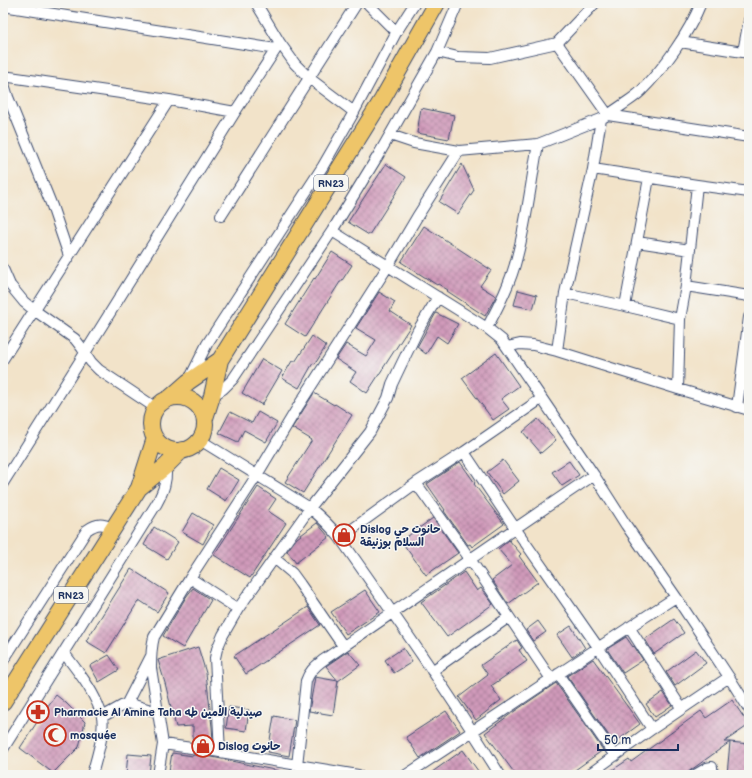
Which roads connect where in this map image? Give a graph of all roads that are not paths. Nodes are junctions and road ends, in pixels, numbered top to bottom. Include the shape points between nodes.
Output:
1 (256, 3) edge
2 (357, 3) edge
3 (367, 3) edge
4 (415, 3) edge
5 (437, 3) edge
6 (458, 3) edge
7 (595, 3) edge
8 (701, 3) edge
9 (3, 6) edge
10 (25, 6) edge
11 (749, 20) edge
12 (397, 32) junction
13 (680, 42) junction
14 (557, 43) junction
15 (278, 46) junction
16 (437, 52) junction
17 (746, 52) edge
18 (3, 76) edge
19 (18, 78) junction
20 (309, 78) junction
21 (3, 81) edge
22 (8, 97) junction
23 (169, 100) junction
24 (235, 112) junction
25 (354, 112) junction
26 (604, 117) junction
27 (390, 135) junction
28 (749, 137) edge
29 (538, 144) junction
30 (459, 151) junction
31 (593, 169) junction
32 (649, 178) junction
33 (697, 185) junction
34 (749, 192) edge
35 (222, 216) dead end
36 (332, 231) junction
37 (637, 242) junction
38 (690, 250) junction
39 (69, 256) junction
40 (388, 266) junction
41 (3, 269) edge
42 (686, 286) junction
43 (565, 293) junction
44 (749, 296) edge
45 (438, 297) junction
46 (625, 306) junction
47 (34, 310) junction
48 (749, 317) edge
49 (680, 319) junction
50 (487, 328) junction
51 (507, 347) junction
52 (557, 351) junction
53 (85, 353) junction
54 (3, 359) edge
55 (220, 360) junction
56 (188, 382) junction
57 (678, 389) junction
58 (212, 396) junction
59 (170, 397) junction
60 (541, 399) junction
61 (737, 407) junction
62 (156, 408) junction
63 (749, 410) edge
64 (205, 418) junction
65 (155, 438) junction
66 (200, 440) junction
67 (182, 450) junction
68 (464, 452) junction
69 (166, 466) junction
70 (257, 475) junction
71 (594, 475) junction
72 (3, 483) edge
73 (416, 483) junction
74 (139, 488) junction
75 (310, 508) junction
76 (114, 528) junction
77 (515, 528) junction
78 (340, 538) junction
79 (274, 558) junction
80 (470, 559) junction
81 (190, 578) junction
82 (676, 597) junction
83 (238, 609) junction
84 (393, 613) junction
85 (509, 617) junction
86 (629, 627) junction
87 (343, 646) junction
88 (598, 647) junction
89 (64, 653) junction
90 (151, 656) junction
91 (3, 661) edge
92 (432, 671) junction
93 (554, 677) junction
94 (730, 677) junction
95 (3, 702) edge
96 (127, 703) junction
97 (682, 709) junction
98 (749, 709) edge
99 (158, 712) junction
100 (102, 716) junction
101 (652, 729) junction
102 (473, 731) junction
103 (162, 744) junction
104 (3, 750) edge
105 (220, 752) junction
106 (615, 756) junction
107 (297, 770) edge
108 (92, 775) edge
109 (158, 775) edge
110 (358, 775) edge
111 (406, 775) edge
112 (500, 775) edge
113 (588, 775) edge
114 (695, 775) edge
115 (713, 775) edge

1 - 15 street
2 - 20 street
3 - 12 street
4 - 12 street
5 - 55 main road, RN23 via 378,106
6 - 16 street
7 - 14 street
8 - 13 street
9 - 10 street
10 - 15 street
11 - 17 street
12 - 25 street
13 - 17 street
13 - 26 street via 640,92
14 - 16 street via 490,58 458,57
14 - 26 street
15 - 20 street
15 - 24 street
16 - 27 street
18 - 19 street
19 - 22 street
19 - 23 street
20 - 25 street
20 - 35 street
21 - 22 street
22 - 39 street via 52,206
23 - 24 street
23 - 39 street
24 - 53 street
25 - 56 street via 323,166 206,344
26 - 28 street
26 - 29 street
26 - 31 street
27 - 30 street via 414,143
27 - 36 street
29 - 30 street
29 - 50 street via 517,258 502,300
30 - 40 street
31 - 32 street
31 - 43 street
32 - 33 street
32 - 37 street
33 - 34 street
33 - 38 street
36 - 40 street
36 - 58 street via 233,379
37 - 38 street
37 - 46 street
38 - 42 street
39 - 47 street
40 - 45 street
40 - 70 street
41 - 47 street via 16,293
42 - 44 street
42 - 49 street
43 - 46 street
43 - 52 street
45 - 50 street
45 - 75 street via 400,365 388,398 370,432
46 - 49 street
47 - 53 street via 70,335
47 - 54 street
48 - 61 street
49 - 57 street
50 - 51 street
51 - 52 street via 533,345
51 - 60 street
52 - 57 street
53 - 62 street via 99,370
53 - 72 street
55 - 56 main road, RN23
55 - 58 main road, RN23
56 - 59 main road, RN23
57 - 61 street
58 - 64 main road, RN23
59 - 62 main road, RN23
59 - 64 main road via 188,398 202,410
60 - 68 street
60 - 71 street
61 - 63 street
62 - 65 main road, RN23 via 151,423
64 - 66 main road, RN23 via 205,430
65 - 67 main road via 166,448
65 - 74 main road, RN23
66 - 67 main road, RN23 via 192,447
66 - 70 street
67 - 69 main road, RN23
68 - 73 street
68 - 77 street
69 - 74 main road, RN23
69 - 89 street via 167,476 158,503
70 - 75 street
70 - 81 street
71 - 77 street
71 - 82 street
73 - 78 street
73 - 80 street
74 - 76 main road, RN23
75 - 78 street
75 - 79 street
76 - 91 street via 98,524 87,530
76 - 95 main road, RN23
77 - 80 street
77 - 88 street
78 - 84 street
79 - 83 street
79 - 87 street via 296,578
80 - 84 street
80 - 85 street
81 - 83 street
81 - 90 street via 154,637
82 - 86 street
82 - 94 street
83 - 105 street via 223,636 215,658
84 - 87 street
84 - 92 street
85 - 92 street
85 - 93 street
86 - 88 street
86 - 97 street
87 - 107 street via 316,665 308,675
88 - 93 street
88 - 101 street
89 - 100 street via 87,683
89 - 104 street
90 - 96 street
90 - 99 street
92 - 102 street
93 - 102 street
93 - 106 street
94 - 97 street
94 - 98 street
96 - 99 street
96 - 100 street
97 - 101 street
99 - 103 street
100 - 108 street via 99,749
101 - 106 street
102 - 111 street
102 - 112 street
103 - 105 street
103 - 109 street
105 - 107 street
106 - 113 street
107 - 110 street
114 - 115 street via 712,768

